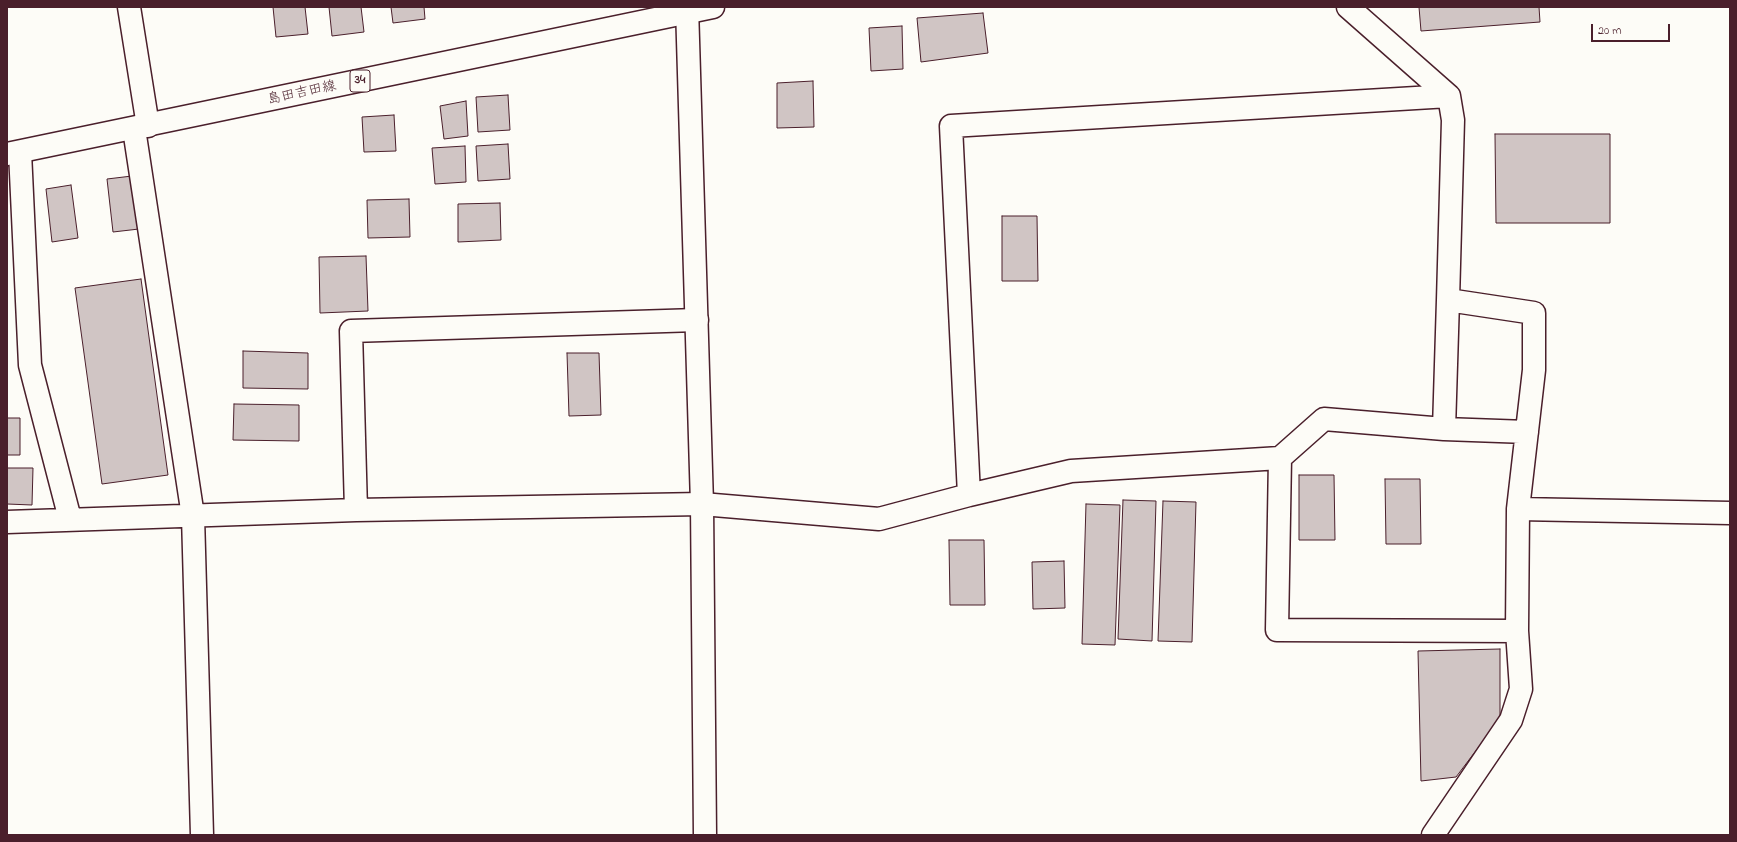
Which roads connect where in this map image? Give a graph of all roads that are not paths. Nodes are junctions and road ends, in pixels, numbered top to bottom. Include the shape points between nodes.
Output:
1 (129, 7) edge
2 (713, 7) edge
3 (1348, 7) edge
4 (688, 10) edge
5 (1449, 96) junction
6 (141, 127) junction
7 (14, 153) edge
8 (1448, 300) junction
9 (697, 320) junction
10 (1444, 429) junction
11 (1527, 432) junction
12 (1280, 458) junction
13 (970, 495) junction
14 (702, 504) junction
15 (1518, 509) junction
16 (356, 510) junction
17 (1730, 513) edge
18 (193, 516) junction
19 (70, 519) junction
20 (7, 522) edge
21 (1517, 631) junction
22 (202, 835) edge
23 (705, 835) edge
24 (1433, 835) edge

1 - 6 street
2 - 4 street, 島田吉田線 / 34
3 - 5 street
4 - 6 street, 島田吉田線 / 34
4 - 9 street
5 - 8 street via 1453,120
5 - 13 street via 951,126
6 - 7 street, 島田吉田線 / 34
6 - 18 street
7 - 19 street via 30,365
8 - 10 street
8 - 11 street via 1534,313 1534,370
9 - 14 street
9 - 16 street via 351,331
10 - 11 street
10 - 12 street via 1324,419
11 - 15 street
12 - 13 street via 1071,471
12 - 21 street via 1277,630
13 - 14 street via 879,520
14 - 16 street
14 - 23 street
15 - 17 street
15 - 21 street
16 - 18 street
18 - 19 street
18 - 22 street
19 - 20 street
21 - 24 street via 1521,689 1511,720

